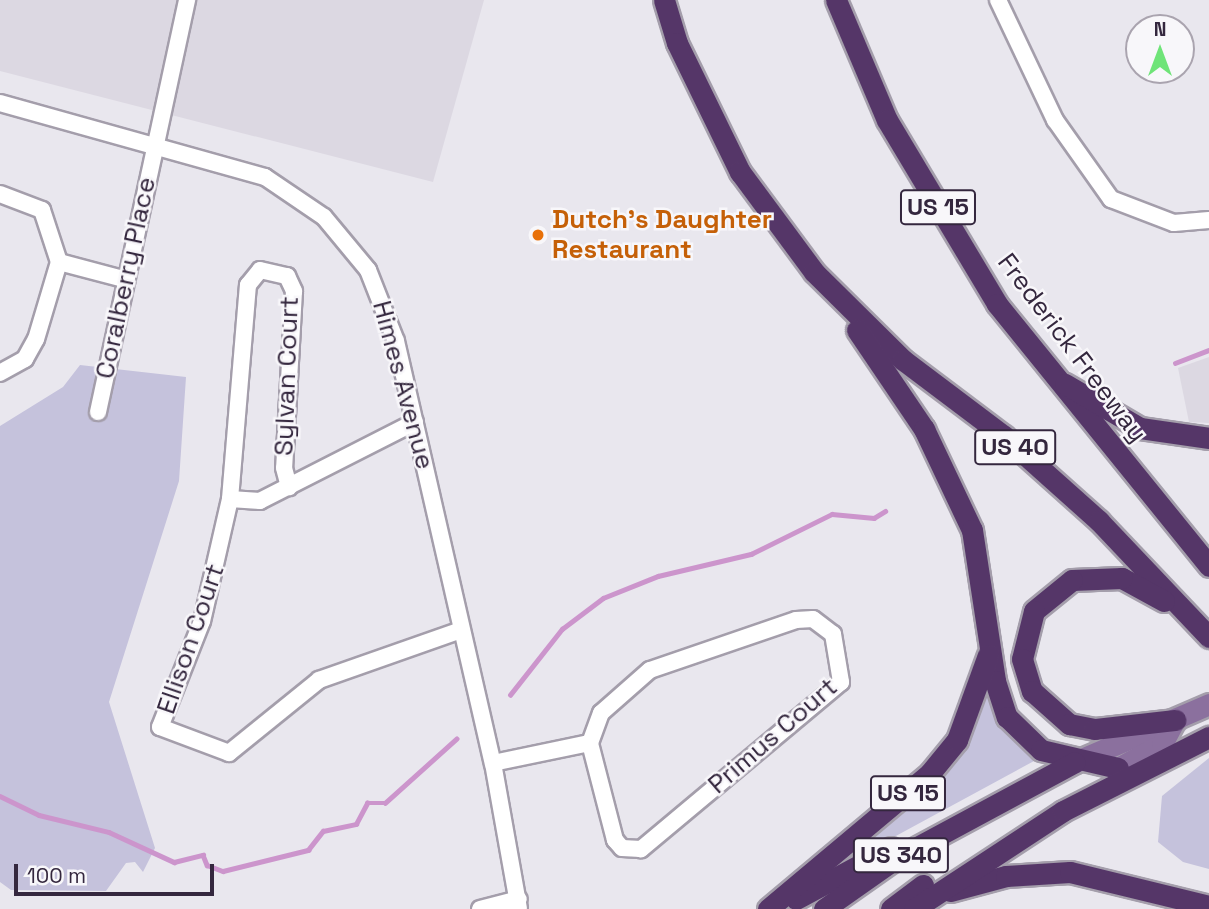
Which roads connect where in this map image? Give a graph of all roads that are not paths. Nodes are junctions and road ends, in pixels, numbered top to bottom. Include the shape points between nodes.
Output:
1 (187, 0) edge
2 (664, 0) edge
3 (836, 0) edge
4 (998, 0) edge
5 (0, 103) edge
6 (153, 143) junction
7 (0, 194) edge
8 (1209, 220) edge
9 (59, 262) junction
10 (814, 272) junction
11 (127, 280) junction
12 (0, 373) edge
13 (1051, 375) junction
14 (98, 412) dead end
15 (415, 422) junction
16 (1209, 438) edge
17 (289, 487) junction
18 (230, 499) junction
19 (1209, 566) edge
20 (461, 630) junction
21 (990, 635) junction
22 (1208, 635) edge
23 (1205, 705) edge
24 (1175, 720) junction
25 (1209, 737) edge
26 (590, 743) junction
27 (1075, 762) junction
28 (493, 763) junction
29 (1118, 768) junction
30 (984, 810) junction
31 (519, 904) edge
32 (921, 904) edge
33 (1209, 906) edge
34 (480, 909) edge
35 (768, 909) edge
36 (779, 909) edge
37 (824, 909) edge
38 (891, 909) edge

1 - 6 street, Coralberry Place
2 - 10 highway, US 15 via 677,43 740,172
3 - 13 highway, Frederick Freeway / US 15 via 887,120 998,304
4 - 8 street via 1055,120 1111,199 1174,223
5 - 6 street, Himes Avenue
6 - 11 street, Coralberry Place
6 - 15 street, Himes Avenue via 265,177 324,217 368,270 382,298
7 - 9 street via 42,211
9 - 11 street
9 - 12 street via 36,339 25,359
10 - 21 highway, US 15 via 876,355 940,459 972,530
10 - 22 highway, US 40 via 903,360 1004,436 1098,522
11 - 14 street, Coralberry Place
13 - 16 highway via 1140,428
13 - 19 highway, Frederick Freeway / US 15
15 - 17 street
15 - 20 street, Himes Avenue
17 - 18 street via 260,501
17 - 18 street, Sylvan Court via 284,468 294,291 287,276 260,270 248,285
18 - 20 street, Ellison Court via 202,621 160,727 229,753 319,680
20 - 28 street, Himes Avenue
21 - 27 highway via 1007,717 1041,750
21 - 35 highway, US 15 via 957,740 895,805
22 - 24 highway via 1146,589 1105,575 1057,587 1027,626 1025,675 1054,715 1095,729
23 - 24 main road, US 340
24 - 27 main road, US 340
24 - 29 main road via 1162,744
25 - 32 highway via 1063,811
26 - 26 street, Primus Court via 601,713 650,670 796,620 813,619 832,634 841,682 641,849 622,848 615,840
26 - 28 street
27 - 29 highway
27 - 30 highway, US 340
28 - 31 street, Himes Avenue
29 - 38 highway via 1044,806
30 - 36 highway via 880,854
30 - 37 highway, US 340 via 894,859
31 - 34 street
32 - 33 highway via 1006,876 1070,872

